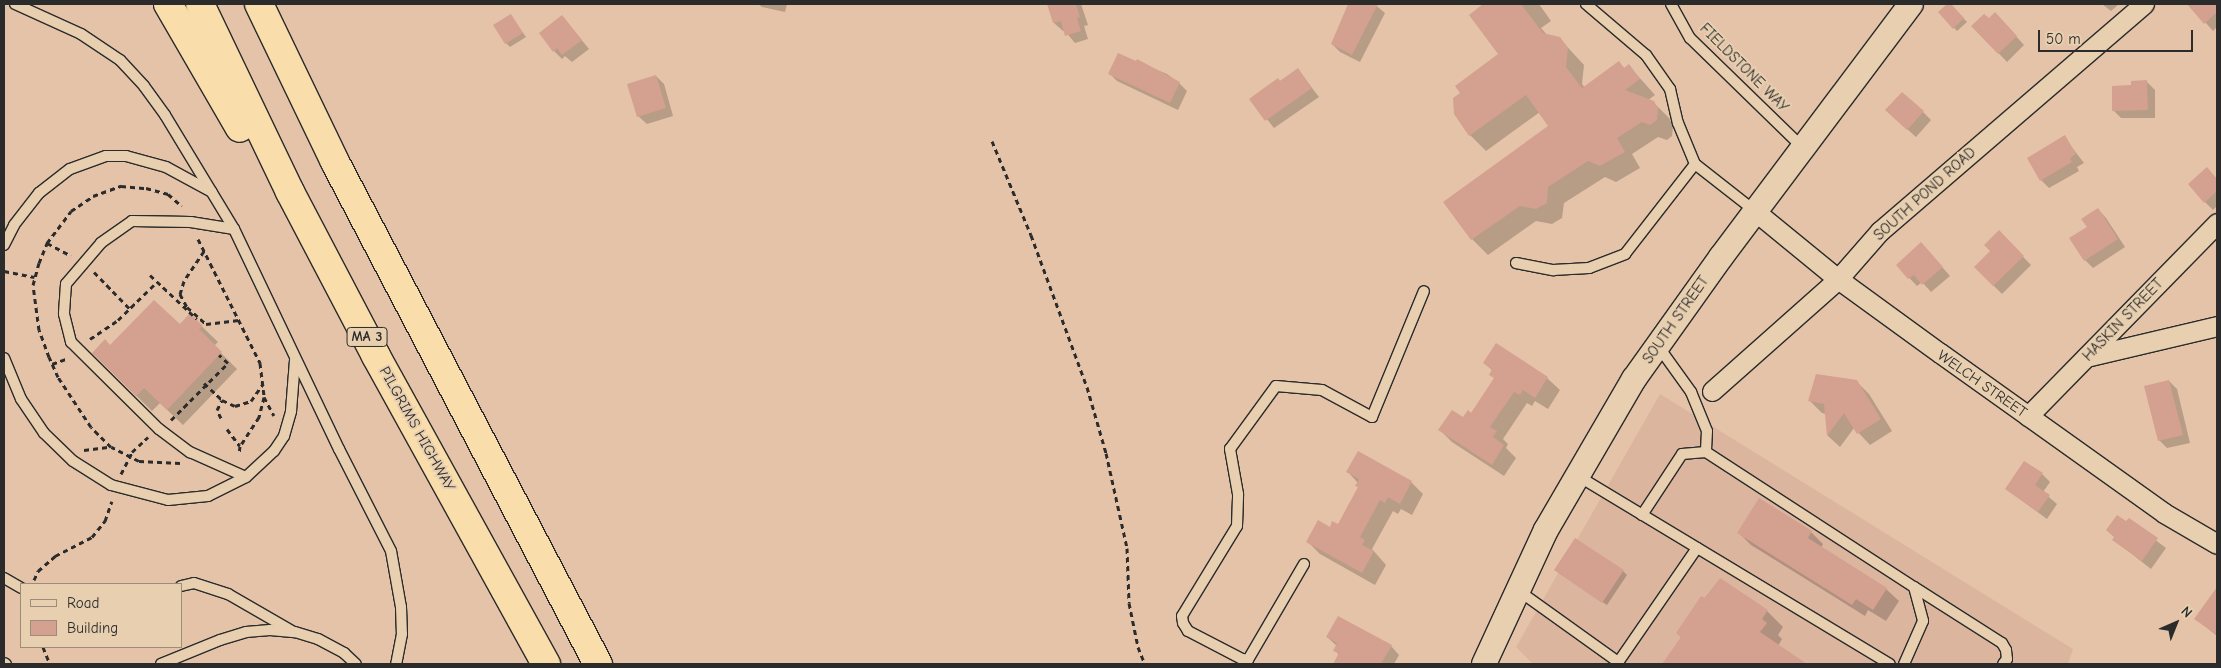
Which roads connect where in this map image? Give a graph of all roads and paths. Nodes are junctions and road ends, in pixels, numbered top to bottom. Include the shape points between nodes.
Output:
1 (15, 4) edge
2 (168, 4) edge
3 (200, 4) edge
4 (258, 4) edge
5 (1586, 4) edge
6 (1671, 4) edge
7 (1911, 4) edge
8 (2144, 4) edge
9 (992, 142) dead end
10 (1803, 148) junction
11 (1695, 164) junction
12 (213, 193) junction
13 (1756, 212) junction
14 (191, 222) junction
15 (2217, 223) edge
16 (234, 229) junction
17 (4, 245) edge
18 (204, 251) junction
19 (1516, 263) dead end
20 (4, 271) edge
21 (150, 275) dead end
22 (34, 277) junction
23 (1838, 280) junction
24 (157, 282) junction
25 (1424, 291) dead end
26 (197, 318) junction
27 (239, 320) junction
28 (2217, 326) edge
29 (1658, 346) junction
30 (78, 349) junction
31 (219, 356) dead end
32 (376, 356) junction
33 (296, 357) junction
34 (2086, 357) junction
35 (4, 358) edge
36 (52, 364) junction
37 (264, 383) junction
38 (205, 384) junction
39 (1712, 392) dead end
40 (222, 400) junction
41 (2028, 416) junction
42 (221, 418) dead end
43 (159, 429) junction
44 (227, 429) dead end
45 (240, 446) junction
46 (111, 447) junction
47 (84, 450) dead end
48 (1706, 452) junction
49 (239, 454) dead end
50 (130, 456) junction
51 (184, 463) dead end
52 (1578, 476) junction
53 (246, 477) junction
54 (116, 487) junction
55 (1642, 515) junction
56 (2217, 544) edge
57 (1697, 548) junction
58 (1304, 564) dead end
59 (4, 578) edge
60 (32, 583) edge
61 (182, 586) edge
62 (20, 587) edge
63 (1914, 587) junction
64 (1519, 591) junction
65 (294, 632) junction
66 (43, 648) edge
67 (1618, 663) edge
68 (50, 664) edge
69 (160, 664) edge
70 (356, 664) edge
71 (396, 664) edge
72 (546, 664) edge
73 (598, 664) edge
74 (1145, 664) edge
75 (1484, 664) edge
76 (1890, 664) edge
77 (1904, 664) edge
78 (2003, 664) edge

1 - 12 lane via 81,34 120,60 165,115
2 - 32 highway via 289,215
3 - 32 highway, PILGRIMS HIGHWAY / MA 3 via 290,192
4 - 73 highway via 335,162
5 - 11 lane via 1646,55 1670,89 1678,123
6 - 10 lane, FIELDSTONE WAY via 1690,38
7 - 10 street, SOUTH STREET
8 - 23 street, SOUTH POND ROAD via 1880,231
9 - 74 path via 1031,235 1087,386 1127,548 1129,603
10 - 13 street, SOUTH STREET
11 - 13 lane
11 - 19 lane via 1625,254 1590,268 1553,270
12 - 16 lane
12 - 17 lane via 182,174 159,165 126,156 106,156 70,169 38,193 21,214
13 - 23 street, WELCH STREET
13 - 29 street, SOUTH STREET
14 - 16 lane
14 - 18 path
14 - 22 path via 185,208 168,194 121,186 93,196 71,211 47,243
14 - 30 lane via 132,222 101,243 66,284 64,314 71,342
15 - 34 street, HASKIN STREET
16 - 33 lane
18 - 26 path via 184,281 180,294
18 - 27 path
20 - 22 path
21 - 24 path
22 - 36 path via 39,330
23 - 39 street, SOUTH POND ROAD
23 - 41 street, WELCH STREET
24 - 26 path
24 - 30 path via 118,320
25 - 58 lane via 1372,417 1322,390 1276,386 1230,449 1238,494 1238,526 1182,616 1183,623 1188,631 1248,660
26 - 27 path via 206,324
27 - 37 path via 260,362
28 - 34 street
29 - 48 lane via 1691,392 1707,431
29 - 52 street, SOUTH STREET
30 - 36 path
30 - 43 lane
31 - 38 path via 228,363
32 - 72 highway, PILGRIMS HIGHWAY / MA 3
33 - 53 lane via 292,411 284,436 274,451
33 - 71 lane via 391,551 401,607 402,634
34 - 41 street, HASKIN STREET
35 - 54 lane via 21,399 44,433 73,461
36 - 46 path via 92,427
37 - 40 path via 251,401 234,406
37 - 45 path via 259,417
38 - 40 path
38 - 43 path via 177,416
40 - 42 path via 217,410
41 - 56 street, WELCH STREET via 2164,513
43 - 50 path
43 - 53 lane via 190,452
44 - 45 path
45 - 49 path
46 - 47 path
46 - 50 path
48 - 55 lane via 1682,454
48 - 63 lane
50 - 51 path via 139,461
50 - 54 path
52 - 55 lane
52 - 64 street, SOUTH STREET via 1546,530
53 - 54 lane via 208,496 168,500
54 - 60 path via 105,521 92,537 55,556 38,571
55 - 57 lane
57 - 67 lane
57 - 76 lane
59 - 62 lane
61 - 65 lane via 194,583 228,594
63 - 77 lane via 1923,621
63 - 78 lane via 2002,643 2007,659
64 - 67 lane
64 - 75 street, SOUTH STREET
65 - 69 lane via 246,632
65 - 70 lane via 331,645
66 - 68 path

